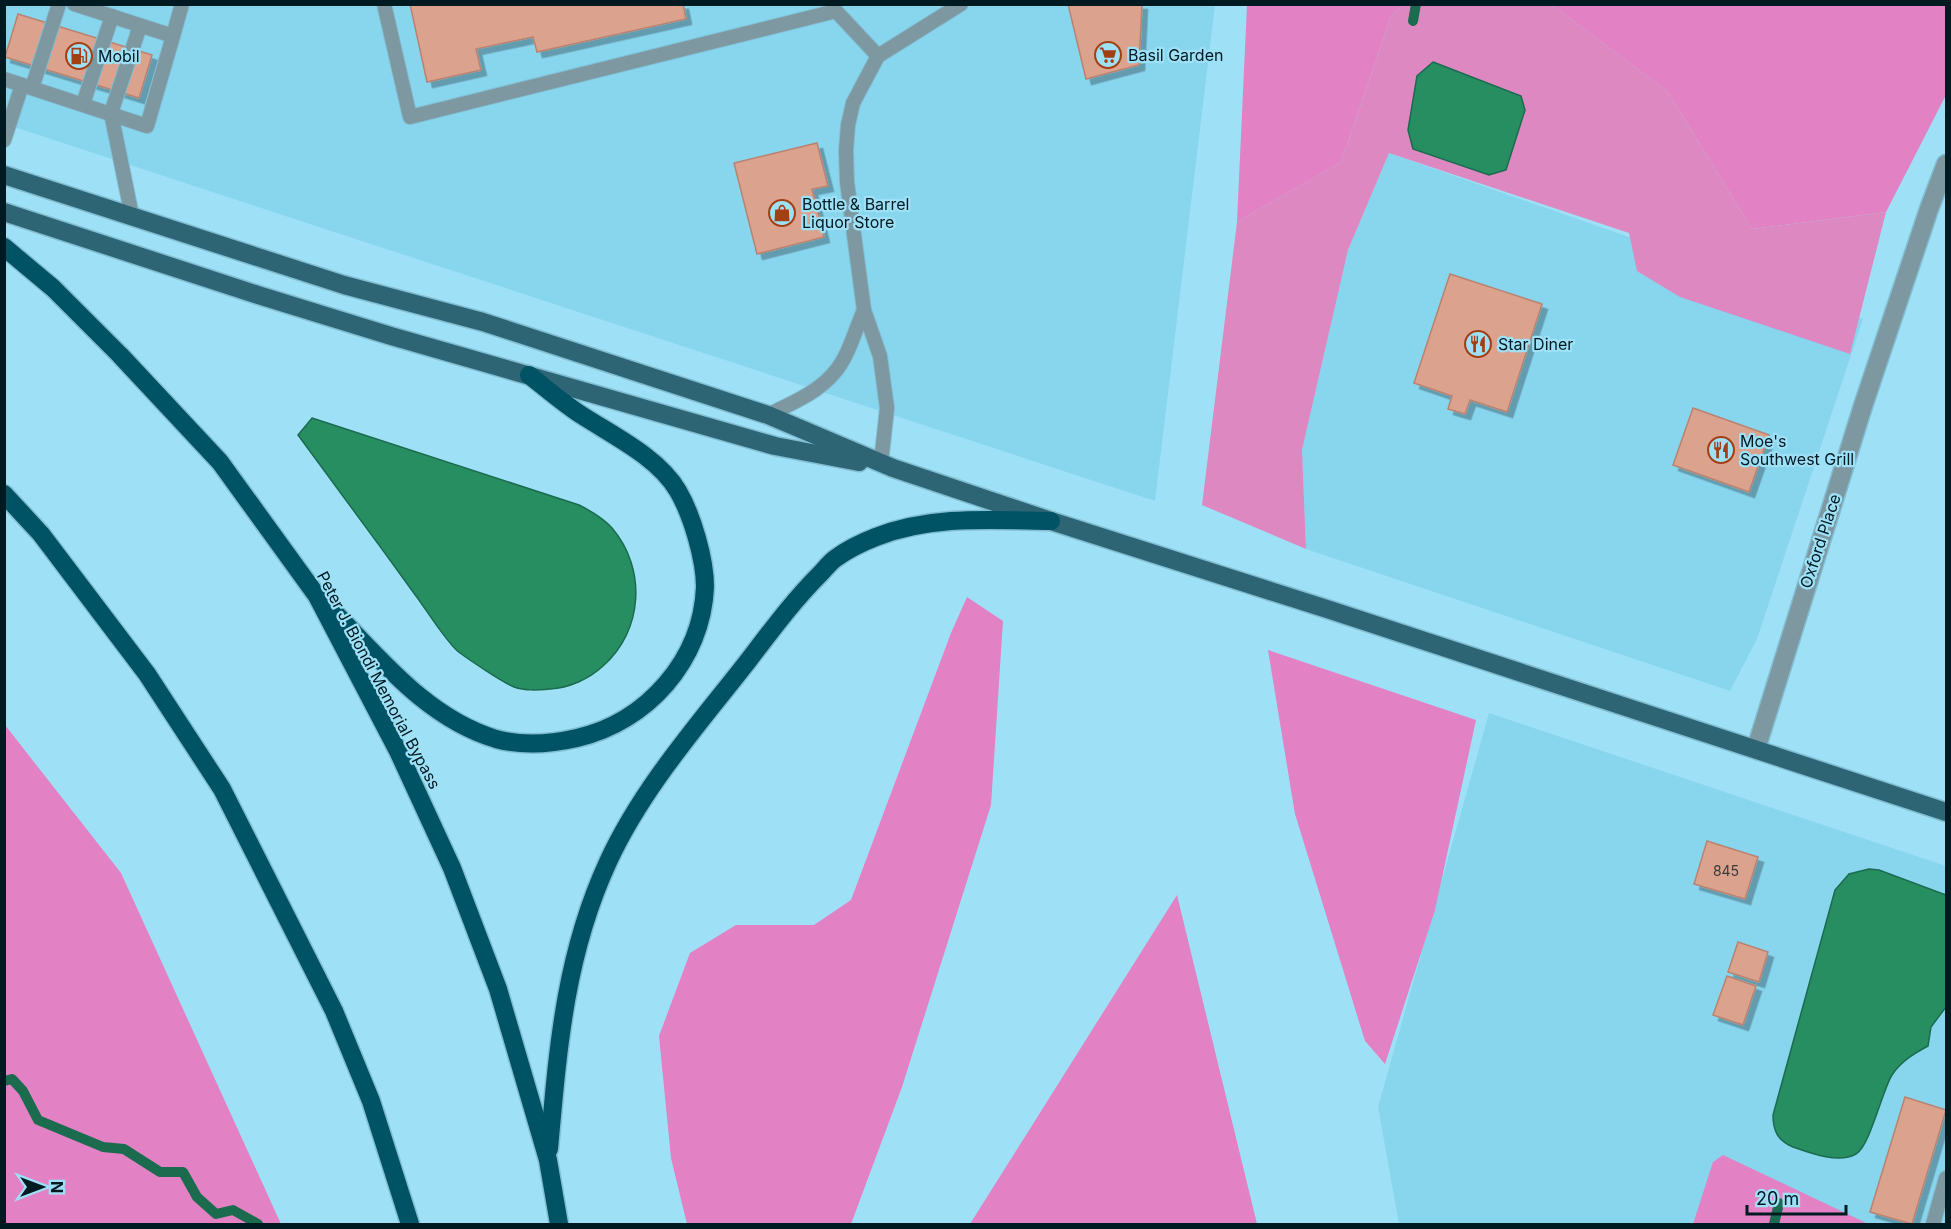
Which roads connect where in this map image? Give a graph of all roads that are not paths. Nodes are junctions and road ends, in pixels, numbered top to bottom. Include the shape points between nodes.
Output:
1 (59, 4) edge
2 (74, 4) edge
3 (182, 4) edge
4 (384, 4) edge
5 (961, 4) edge
6 (112, 16) junction
7 (140, 26) junction
8 (173, 36) junction
9 (878, 56) junction
10 (4, 79) edge
11 (27, 86) junction
12 (83, 104) junction
13 (111, 113) junction
14 (4, 140) edge
15 (1947, 164) edge
16 (4, 175) edge
17 (4, 212) edge
18 (132, 216) junction
19 (4, 247) edge
20 (864, 310) junction
21 (529, 375) junction
22 (768, 415) junction
23 (887, 465) junction
24 (4, 494) edge
25 (1051, 521) junction
26 (317, 596) junction
27 (1756, 749) junction
28 (1947, 812) edge
29 (548, 1160) junction
30 (1947, 1178) edge
31 (410, 1224) edge
32 (559, 1224) edge
33 (1933, 1224) edge

1 - 11 lane
2 - 6 lane
3 - 8 lane
4 - 9 lane via 411,117 836,11
5 - 9 lane
6 - 7 lane
6 - 12 lane
7 - 8 lane
7 - 13 lane
8 - 13 lane via 147,126
9 - 20 lane via 853,103 846,150
10 - 11 lane
11 - 12 lane
11 - 14 lane
12 - 13 lane
13 - 18 lane
15 - 27 street, Oxford Place via 1874,374
16 - 18 main road
17 - 21 main road via 258,295
18 - 22 main road via 344,285 483,322
19 - 26 highway, Peter J. Biondi Memorial Bypass via 70,304 220,462
20 - 22 lane via 835,371 800,400
20 - 23 lane via 880,356 887,408
21 - 23 main road via 775,446
21 - 26 highway via 659,468 677,489 694,525 705,586 700,619 671,680 624,720 594,734 560,742 496,739 426,703
22 - 23 main road
23 - 25 main road
24 - 31 highway via 41,534 147,674 222,789 334,1011 371,1101
25 - 27 main road
25 - 29 highway via 920,524 876,537 836,558 800,593 653,784 608,862 584,925 568,983 559,1034
26 - 29 highway, Peter J. Biondi Memorial Bypass via 398,751 452,868 498,989
27 - 28 main road
29 - 32 highway, Peter J. Biondi Memorial Bypass
30 - 33 lane

